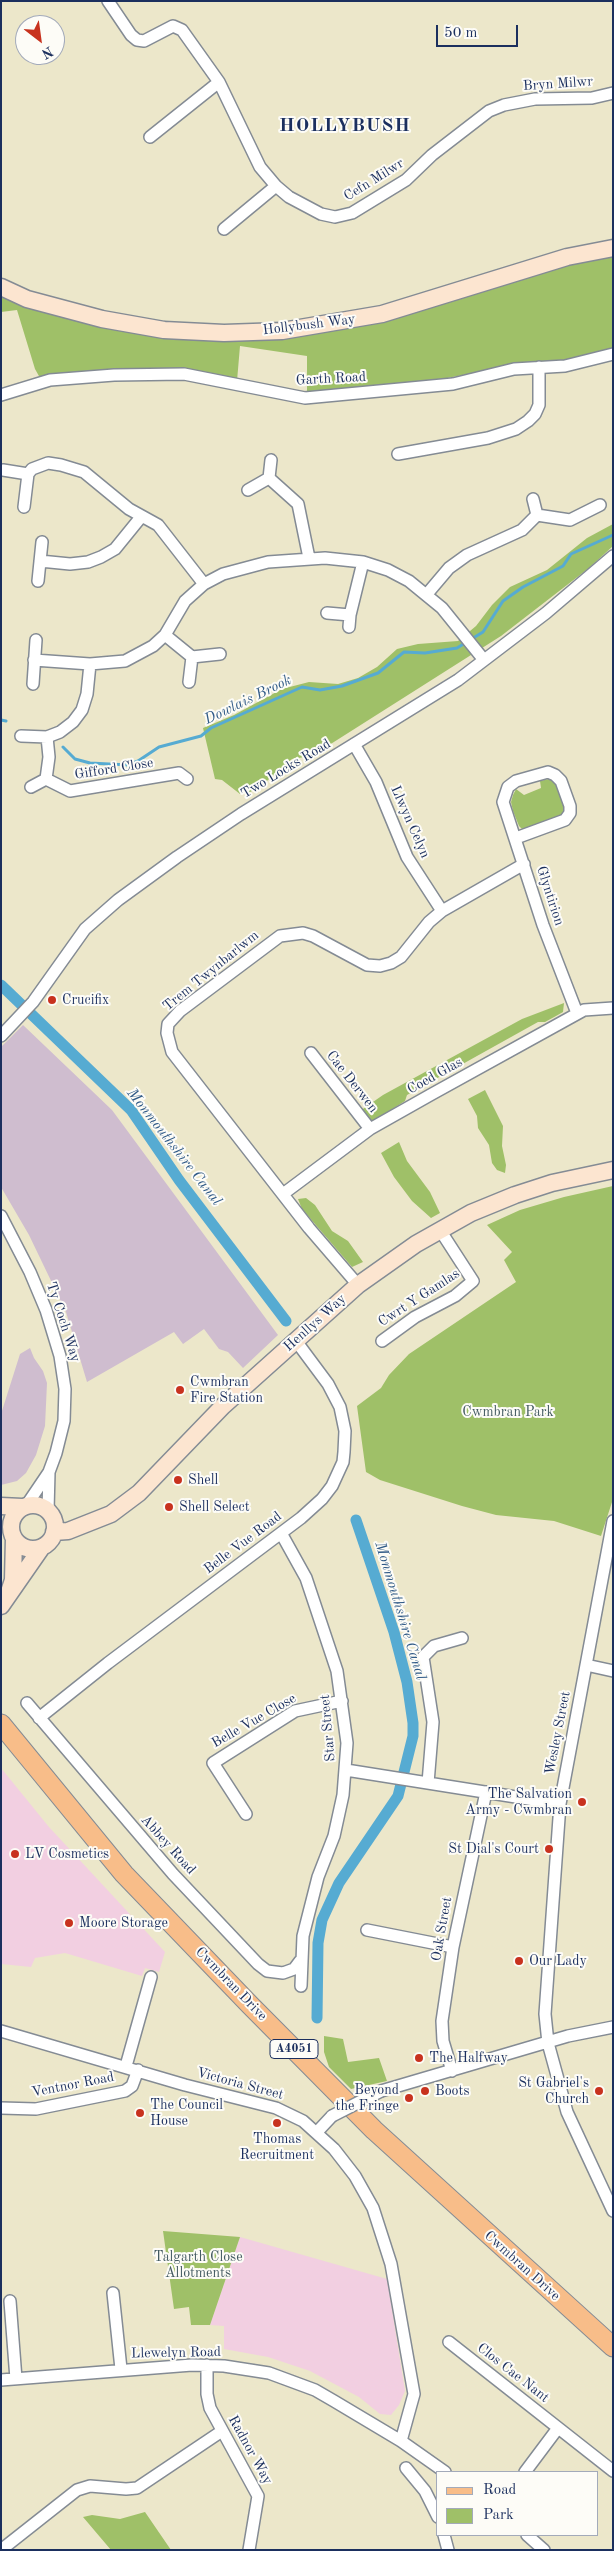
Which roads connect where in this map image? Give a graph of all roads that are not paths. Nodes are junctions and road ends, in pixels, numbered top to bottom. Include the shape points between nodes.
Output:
1 (108, 1) edge
2 (219, 82) junction
3 (613, 93) edge
4 (504, 105) joint
5 (150, 137) dead end
6 (276, 186) junction
7 (224, 229) dead end
8 (613, 248) edge
9 (1, 288) edge
10 (613, 354) edge
11 (539, 367) junction
12 (1, 395) edge
13 (398, 454) dead end
14 (271, 460) dead end
15 (4, 470) dead end
16 (28, 474) junction
17 (269, 478) junction
18 (248, 490) dead end
19 (534, 498) dead end
20 (600, 505) dead end
21 (24, 507) dead end
22 (537, 516) junction
23 (141, 517) junction
24 (42, 542) dead end
25 (613, 556) edge
26 (309, 558) junction
27 (40, 561) junction
28 (363, 562) junction
29 (38, 581) dead end
30 (204, 584) junction
31 (427, 594) junction
32 (327, 613) dead end
33 (350, 614) junction
34 (349, 627) dead end
35 (165, 635) junction
36 (36, 640) dead end
37 (220, 654) dead end
38 (192, 657) junction
39 (34, 660) junction
40 (484, 660) junction
41 (90, 664) junction
42 (189, 682) dead end
43 (33, 684) dead end
44 (20, 736) dead end
45 (47, 737) junction
46 (354, 744) junction
47 (46, 779) junction
48 (187, 779) dead end
49 (31, 787) dead end
50 (516, 838) junction
51 (524, 864) junction
52 (442, 911) junction
53 (613, 1008) edge
54 (577, 1013) junction
55 (1, 1036) edge
56 (311, 1053) dead end
57 (370, 1130) junction
58 (613, 1170) edge
59 (283, 1194) junction
60 (1, 1216) edge
61 (440, 1230) junction
62 (358, 1285) junction
63 (296, 1341) junction
64 (382, 1341) dead end
65 (49, 1472) junction
66 (1, 1506) edge
67 (24, 1507) junction
68 (48, 1511) junction
69 (612, 1529) edge
70 (54, 1532) junction
71 (281, 1533) junction
72 (9, 1534) edge
73 (42, 1547) junction
74 (5, 1601) edge
75 (462, 1638) dead end
76 (586, 1665) junction
77 (613, 1671) edge
78 (342, 1701) junction
79 (27, 1703) dead end
80 (39, 1718) junction
81 (1, 1724) edge
82 (346, 1770) junction
83 (428, 1783) junction
84 (486, 1792) junction
85 (560, 1804) junction
86 (246, 1814) dead end
87 (367, 1930) dead end
88 (453, 1946) junction
89 (300, 1960) junction
90 (151, 1977) dead end
91 (301, 1986) dead end
92 (613, 2027) edge
93 (1, 2031) edge
94 (548, 2042) junction
95 (126, 2066) junction
96 (138, 2070) junction
97 (452, 2071) junction
98 (1, 2108) edge
99 (317, 2132) junction
100 (613, 2211) edge
101 (113, 2293) dead end
102 (10, 2301) dead end
103 (449, 2342) dead end
104 (613, 2347) edge
105 (207, 2365) junction
106 (121, 2369) junction
107 (16, 2379) junction
108 (1, 2380) edge
109 (558, 2428) junction
110 (222, 2431) junction
111 (401, 2442) junction
112 (406, 2468) dead end
113 (444, 2471) edge
114 (525, 2471) edge
115 (613, 2471) edge
116 (436, 2513) edge
117 (445, 2536) edge
118 (528, 2536) edge
119 (1, 2550) edge
120 (249, 2550) edge
121 (448, 2550) edge
122 (544, 2550) edge

1 - 2 street, Cefn Milwr via 137,40 144,41 173,26 182,30
2 - 5 street
2 - 6 street, Cefn Milwr via 260,167
3 - 4 street, Bryn Milwr via 592,98 535,99
4 - 6 street, Cefn Milwr via 489,111 455,136 406,180 352,213 335,217 321,214
6 - 7 street
8 - 9 street, Hollybush Way via 566,257 382,314 282,331 164,330 102,319 28,299
10 - 11 street, Garth Road via 565,366
11 - 12 street, Garth Road via 514,369 454,384 305,398 184,374 50,380
11 - 13 street via 539,405 528,421 509,432 488,438 417,456
14 - 17 street
15 - 16 street
16 - 21 street
16 - 23 street via 32,469 48,464 74,468
17 - 18 street
17 - 26 street via 298,504
19 - 22 street
20 - 22 street via 570,520
22 - 31 street via 522,530 467,555 449,568
23 - 27 street via 115,549 101,557 70,564
23 - 30 street via 158,525
24 - 27 street
25 - 40 street, Two Locks Road
26 - 28 street
26 - 30 street via 244,567
27 - 29 street
28 - 31 street via 388,570
28 - 33 street
30 - 35 street via 186,601
31 - 40 street via 454,621
32 - 33 street
33 - 34 street
35 - 38 street
35 - 41 street via 153,646 125,660
36 - 39 street
37 - 38 street
38 - 42 street
39 - 41 street
39 - 43 street
40 - 46 street, Two Locks Road via 458,680
41 - 45 street via 82,710 73,722
44 - 45 street
45 - 47 street
46 - 52 street, Llwyn Celyn via 376,782 407,857
46 - 55 street, Two Locks Road via 233,819 118,900 85,929 33,1002
47 - 48 street, Gifford Close via 70,791 179,773
47 - 49 street
50 - 50 street, Glyntirion via 503,802 508,787 516,781 548,772 555,774 562,781 570,813 565,820
50 - 51 street, Glyntirion
51 - 52 street, Trem Twynbarlwm
51 - 54 street, Glyntirion via 543,925
52 - 59 street, Trem Twynbarlwm via 401,957 380,966 367,965 313,936 303,933 280,936 180,1011 168,1024 166,1033 172,1052
53 - 54 street, Coed Glas
54 - 57 street, Coed Glas
56 - 57 street, Cae Derwen
57 - 59 street, Coed Glas
58 - 61 street, Henllys Way via 522,1193 471,1213
59 - 62 street, Trem Twynbarlwm
60 - 65 street, Ty Coch Way via 40,1294 58,1345 63,1372 64,1421
61 - 62 street, Henllys Way
61 - 64 street, Cwrt Y Gamlas via 473,1281 455,1296 415,1317
62 - 63 street, Henllys Way
63 - 70 street, Henllys Way via 223,1406 139,1493 111,1514 68,1531
63 - 71 street, Belle Vue Road via 336,1396 343,1420 344,1452 338,1474 322,1499
65 - 67 street, Ty Coch Way
65 - 68 street, Ty Coch Way
66 - 67 street
67 - 68 street via 37,1506
67 - 72 street via 11,1522
68 - 70 street
69 - 76 street, Wesley Street
70 - 73 street
71 - 78 street, Star Street via 311,1591 337,1671
71 - 80 street, Belle Vue Road
72 - 73 street via 23,1547
72 - 74 street via 12,1580
73 - 74 street
75 - 83 street via 434,1646 423,1657 433,1722
76 - 77 street
76 - 85 street, Wesley Street
78 - 82 street, Star Street via 347,1743
78 - 86 street, Belle Vue Close via 295,1711 212,1763
79 - 80 street, Abbey Road
80 - 89 street, Abbey Road via 173,1874 258,1964 267,1971 283,1974 294,1969
81 - 104 main road, Cwmbran Drive / A4051 via 124,1874 250,2005 374,2130
82 - 83 street
82 - 89 street, Star Street via 336,1828 318,1877
83 - 84 street
84 - 85 street
84 - 88 street, Oak Street
85 - 94 street, Wesley Street via 545,2014
87 - 88 street
88 - 97 street, Oak Street via 442,2028
89 - 91 street, Star Street
90 - 95 street
92 - 94 street
93 - 95 street, Victoria Street
94 - 97 street
94 - 100 street, Wesley Street via 572,2125
95 - 96 street, Victoria Street
96 - 98 street, Ventnor Road via 132,2086 125,2091 36,2108
96 - 99 street, Victoria Street via 276,2108
97 - 99 street, bridge via 381,2091 332,2116
99 - 111 street, Victoria Street via 343,2158 360,2184 377,2216 387,2247 414,2387 414,2401
101 - 106 street
102 - 107 street
103 - 109 street, Clos Cae Nant
105 - 106 street, Llewelyn Road
105 - 110 street, Radnor Way via 208,2404
105 - 111 street, Llewelyn Road via 245,2368 294,2381
106 - 107 street, Llewelyn Road
107 - 108 street, Llewelyn Road
109 - 114 street
109 - 115 street, Clos Cae Nant
110 - 119 street via 136,2488 90,2486 76,2490
110 - 120 street, Radnor Way via 258,2496
111 - 113 street, Llewelyn Road
112 - 116 street via 425,2491
117 - 121 street
118 - 122 street

